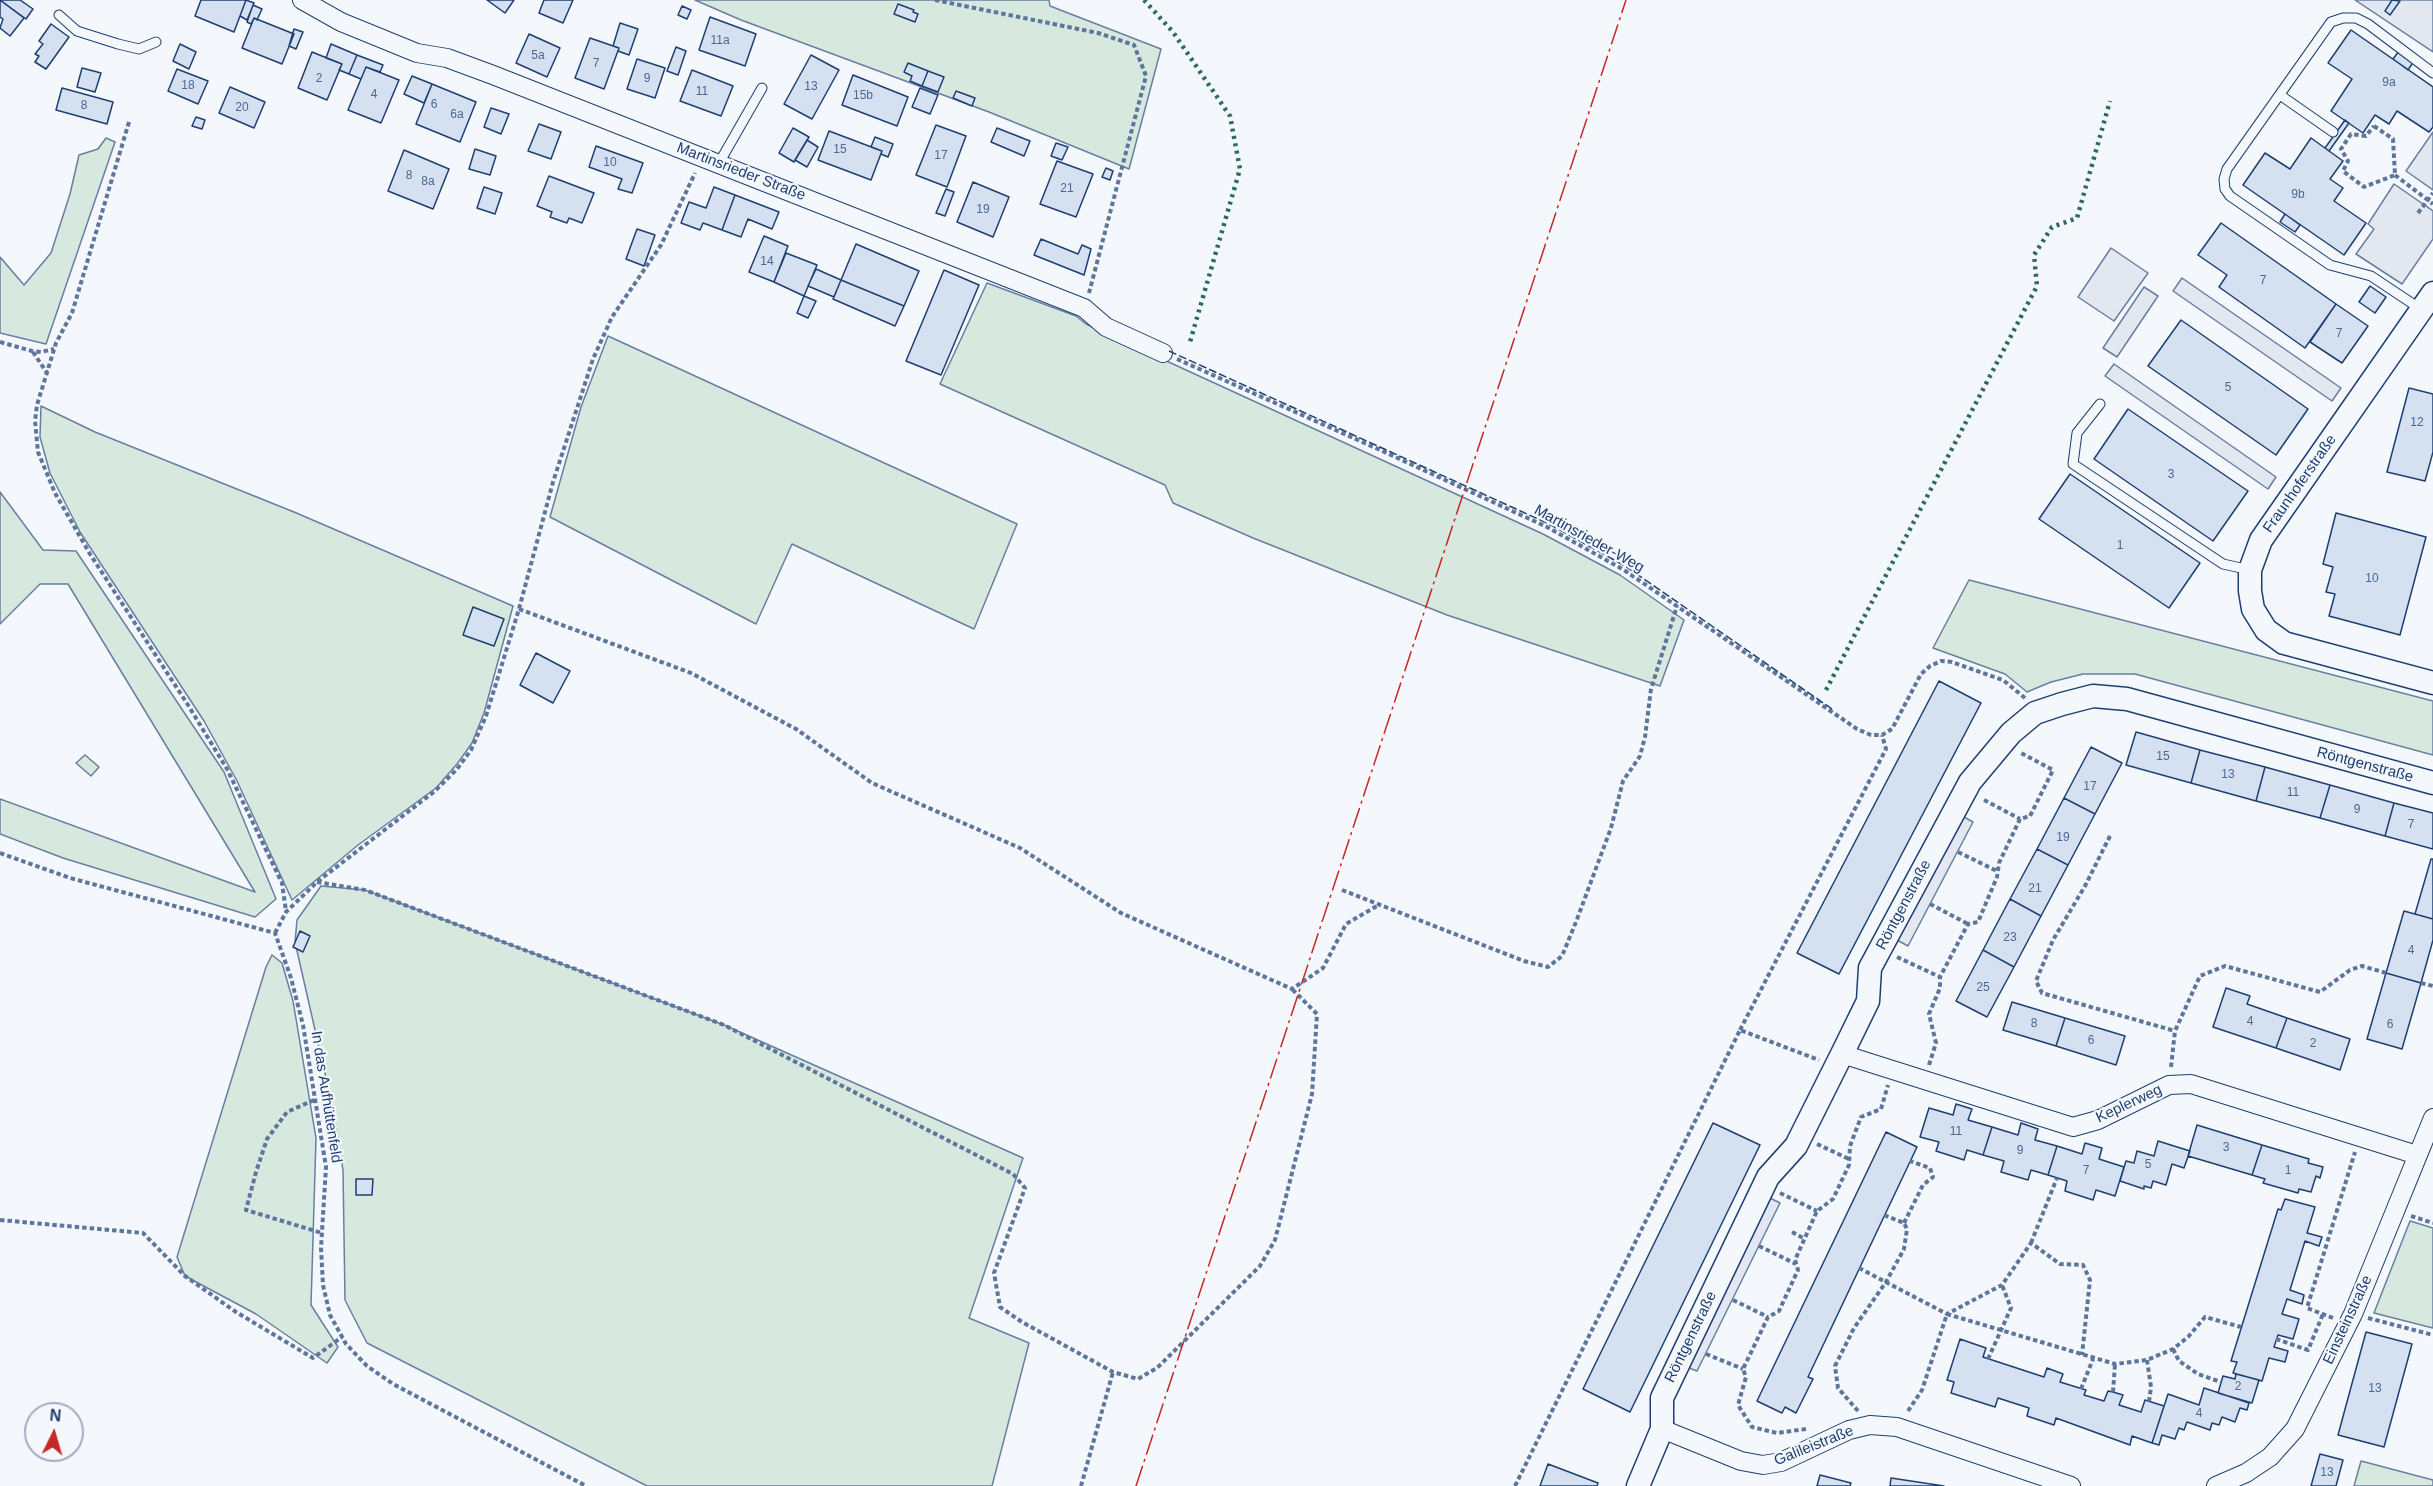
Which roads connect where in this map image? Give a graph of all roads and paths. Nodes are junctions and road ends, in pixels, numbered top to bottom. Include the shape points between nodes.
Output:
1 (935, 0) edge
2 (307, 3) edge
3 (59, 15) dead end
4 (156, 42) dead end
5 (2433, 72) edge
6 (762, 88) dead end
7 (2280, 95) junction
8 (129, 122) dead end
9 (2333, 132) dead end
10 (702, 156) junction
11 (719, 163) junction
12 (2395, 175) junction
13 (2433, 193) edge
14 (2427, 201) junction
15 (2433, 204) edge
16 (2418, 213) dead end
17 (2427, 302) edge
18 (1084, 308) junction
19 (0, 342) edge
20 (55, 349) junction
21 (32, 351) junction
22 (1163, 353) joint
23 (47, 374) junction
24 (2100, 404) dead end
25 (2250, 570) junction
26 (1677, 606) junction
27 (519, 609) junction
28 (2433, 683) edge
29 (2035, 713) junction
30 (1882, 735) junction
31 (2002, 743) junction
32 (2433, 783) edge
33 (1965, 790) junction
34 (2020, 819) junction
35 (2110, 836) dead end
36 (1958, 852) dead end
37 (0, 853) edge
38 (1997, 871) junction
39 (317, 882) junction
40 (1342, 890) dead end
41 (1930, 904) dead end
42 (1377, 906) junction
43 (286, 912) junction
44 (1968, 924) junction
45 (275, 933) junction
46 (1881, 948) junction
47 (2386, 973) dead end
48 (1940, 977) junction
49 (2421, 983) dead end
50 (2433, 986) edge
51 (1292, 989) junction
52 (1740, 1030) junction
53 (2175, 1031) junction
54 (1839, 1060) junction
55 (1893, 1070) junction
56 (1924, 1080) junction
57 (2169, 1085) junction
58 (314, 1100) junction
59 (2433, 1118) edge
60 (1801, 1137) junction
61 (2360, 1137) junction
62 (2418, 1155) junction
63 (1849, 1159) junction
64 (1910, 1161) dead end
65 (2057, 1178) dead end
66 (1764, 1186) junction
67 (1817, 1211) junction
68 (1884, 1215) dead end
69 (0, 1220) edge
70 (1904, 1223) junction
71 (1792, 1232) dead end
72 (322, 1233) junction
73 (1805, 1239) junction
74 (2031, 1243) junction
75 (1759, 1246) dead end
76 (1797, 1264) junction
77 (1859, 1268) dead end
78 (1886, 1282) junction
79 (2002, 1285) junction
80 (1733, 1300) dead end
81 (1947, 1314) junction
82 (2323, 1314) junction
83 (1768, 1317) junction
84 (2351, 1319) junction
85 (2241, 1327) dead end
86 (2002, 1330) junction
87 (2433, 1335) edge
88 (342, 1337) junction
89 (2276, 1339) dead end
90 (2173, 1349) junction
91 (1706, 1354) dead end
92 (2082, 1356) junction
93 (1988, 1359) dead end
94 (2093, 1359) junction
95 (2148, 1360) junction
96 (2115, 1365) junction
97 (1743, 1369) junction
98 (1113, 1372) junction
99 (2221, 1382) dead end
100 (2081, 1389) dead end
101 (2112, 1392) dead end
102 (2149, 1402) dead end
103 (1870, 1425) junction
104 (1897, 1427) junction
105 (1662, 1429) junction
106 (1822, 1443) junction
107 (586, 1486) edge
108 (1081, 1486) edge
109 (1515, 1486) edge
110 (1638, 1486) edge
111 (2072, 1486) edge
112 (2216, 1486) edge

1 - 18 path via 1098,33 1134,45 1146,76
2 - 10 street, Martinsrieder Straße via 417,52 447,58
3 - 4 lane via 77,31 118,44 139,49
5 - 7 lane via 2368,24 2356,18 2343,18 2331,22
6 - 11 lane
7 - 9 lane
7 - 17 lane via 2227,169 2225,189 2330,265 2372,276
8 - 20 path via 72,313
10 - 11 street, Martinsrieder Straße
10 - 27 path via 661,245 612,317 593,358 553,482
11 - 18 street, Martinsrieder Straße
12 - 12 path via 2364,187 2343,171 2348,161 2341,149 2351,134 2366,136 2374,126 2393,139
12 - 14 path
13 - 14 path
14 - 15 path
14 - 16 path
17 - 25 street, Fraunhoferstraße via 2261,540
18 - 22 street, Martinsrieder Straße via 1106,327
19 - 21 path
20 - 21 path
20 - 23 path
21 - 23 path
22 - 26 path, Martinsrieder-Weg via 1547,527 1624,570
23 - 43 path via 35,422 38,452 55,493 227,769 282,883
24 - 25 lane via 2077,433 2073,464 2223,564
25 - 28 street, Fraunhoferstraße via 2253,609 2266,630 2284,643
26 - 30 path, Martinsrieder-Weg via 1857,729
26 - 42 path via 1652,689 1640,756 1623,781 1611,828 1562,956 1548,967 1524,961
27 - 39 path via 486,716 471,750 457,769 435,791
27 - 51 path via 691,673 796,729 872,783 1020,848 1121,913
29 - 30 path via 2022,693 2003,680 1941,661 1921,674 1892,729
29 - 31 street, Röntgenstraße
29 - 32 street, Röntgenstraße via 2092,696 2127,699
30 - 52 path via 1886,749
31 - 33 street, Röntgenstraße
31 - 34 path via 2053,770 2030,816
33 - 34 path
33 - 46 street, Röntgenstraße
34 - 38 path
35 - 53 path via 2053,940 2036,981 2042,993
36 - 38 path
37 - 45 path via 70,878
38 - 44 path via 1978,922
39 - 43 path
39 - 98 path via 365,890 724,1025 1013,1174 1025,1188 994,1273 1000,1307
40 - 42 path
41 - 44 path
42 - 51 path via 1346,924 1323,968
43 - 45 path
44 - 48 path
45 - 58 path, In das Aufhüttenfeld via 303,1025
46 - 48 path
46 - 54 street, Röntgenstraße via 1870,968 1868,1001
47 - 53 path via 2362,966 2320,992 2225,966 2200,976
48 - 56 path via 1940,988 1929,1014 1936,1043
49 - 50 path
51 - 98 path via 1317,1014 1312,1094 1275,1240 1260,1266 1157,1368 1138,1379
52 - 54 path
52 - 109 path
53 - 57 path
54 - 55 street, Keplerweg
54 - 60 street, Röntgenstraße
55 - 56 street, Keplerweg
55 - 63 path via 1881,1109 1861,1117
56 - 57 street, Keplerweg via 2073,1127 2098,1120
57 - 61 street, Keplerweg via 2191,1084
58 - 72 path, In das Aufhüttenfeld via 326,1167
58 - 72 path via 287,1112 267,1139 246,1210
59 - 62 street, Einsteinstraße
60 - 63 path
60 - 66 street, Röntgenstraße
61 - 62 street, Keplerweg
61 - 82 path via 2307,1308
62 - 84 street, Einsteinstraße
63 - 67 path via 1833,1199
64 - 70 path via 1930,1168 1933,1177 1923,1185
65 - 74 path
66 - 67 path
66 - 105 street, Röntgenstraße via 1662,1398
67 - 73 path
68 - 70 path
69 - 88 path via 143,1233 185,1276 313,1359
70 - 78 path via 1904,1249
71 - 73 path
72 - 88 path, In das Aufhüttenfeld via 323,1285 330,1315
73 - 76 path via 1795,1260
74 - 79 path
74 - 92 path via 2060,1264 2083,1265 2090,1280
75 - 76 path
76 - 83 path via 1798,1270 1779,1311
77 - 78 path
78 - 81 path
78 - 103 path via 1854,1328 1835,1366 1838,1388
79 - 81 path
79 - 86 path via 2011,1308
80 - 83 path
81 - 86 path
81 - 104 path via 1922,1390
82 - 84 path
82 - 89 path via 2308,1350
83 - 97 path
84 - 87 path
84 - 112 street, Einsteinstraße via 2295,1429 2270,1457
85 - 90 path via 2205,1317
86 - 92 path
86 - 93 path
88 - 107 path, In das Aufhüttenfeld via 367,1366 393,1384
90 - 95 path
90 - 99 path via 2179,1361 2198,1374
91 - 97 path
92 - 94 path
94 - 96 path
94 - 100 path
95 - 96 path
95 - 102 path
96 - 101 path
97 - 106 path via 1746,1377 1738,1405 1752,1426 1777,1433 1810,1429
98 - 108 path
103 - 104 street, Galileistraße
103 - 106 street, Galileistraße
104 - 111 street, Galileistraße
105 - 106 street, Galileistraße via 1741,1461 1763,1465 1781,1462
105 - 110 street, Röntgenstraße

